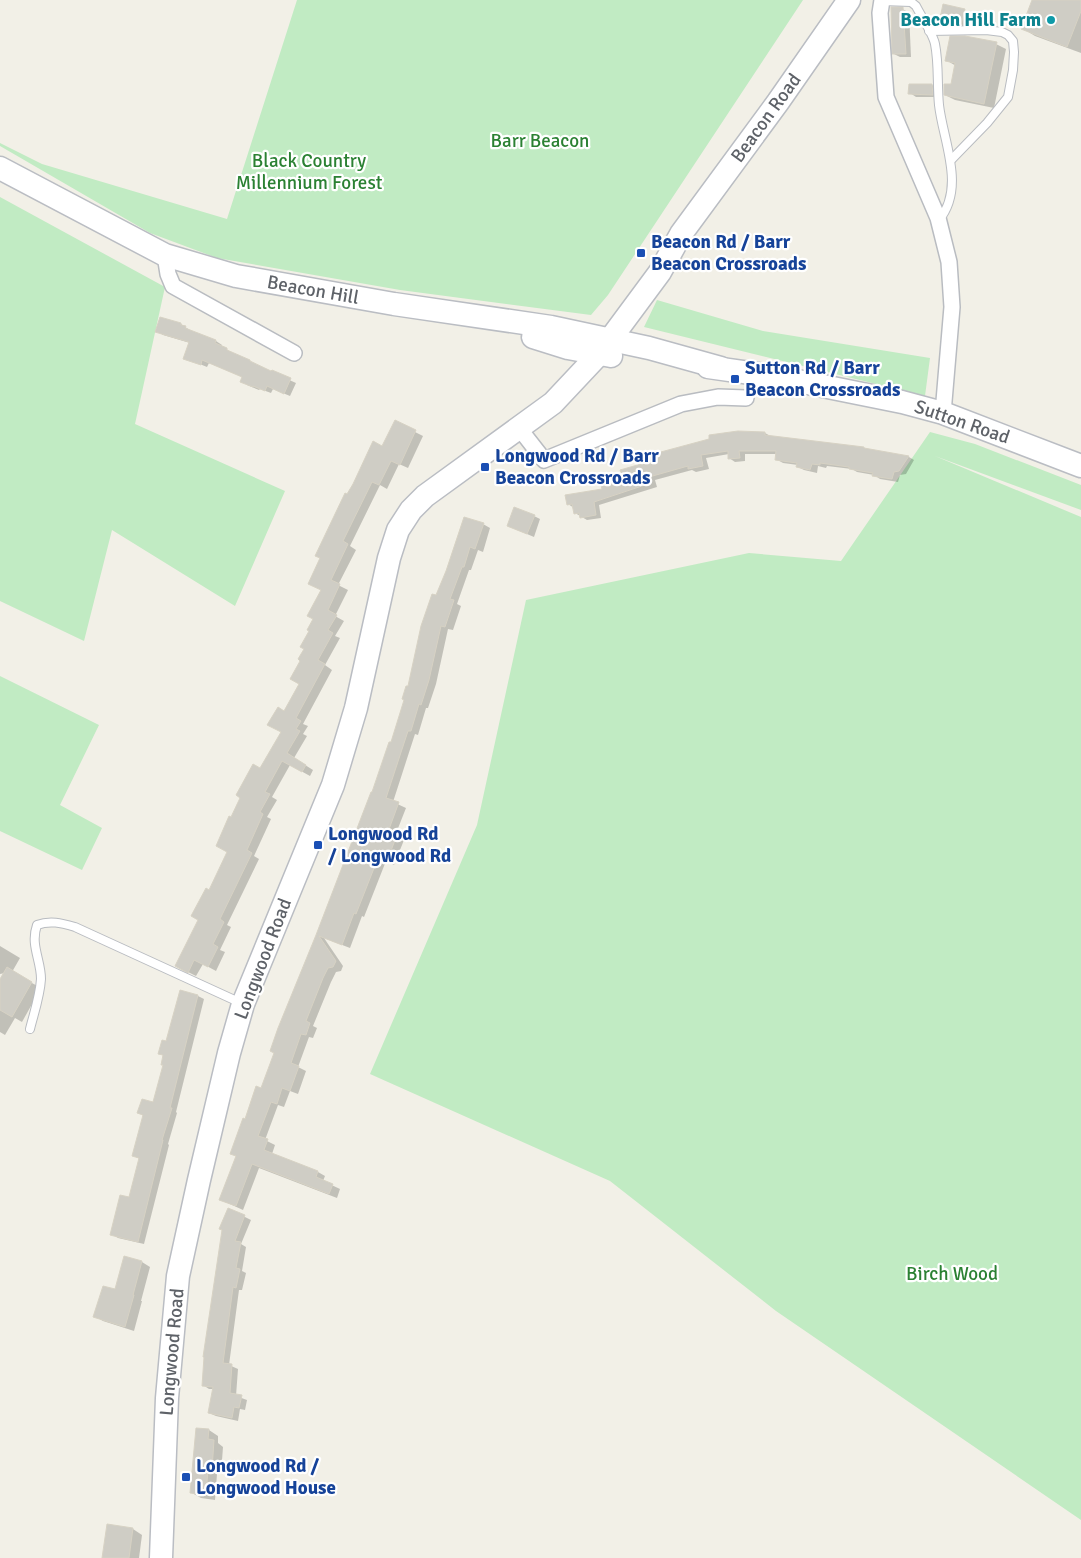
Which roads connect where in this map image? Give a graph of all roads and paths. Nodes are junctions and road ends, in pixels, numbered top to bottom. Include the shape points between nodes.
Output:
1 (849, 0) edge
2 (882, 1) edge
3 (929, 31) junction
4 (951, 160) junction
5 (0, 168) edge
6 (939, 220) junction
7 (165, 255) junction
8 (597, 345) junction
9 (294, 353) dead end
10 (746, 398) dead end
11 (943, 413) junction
12 (519, 428) junction
13 (1081, 466) edge
14 (243, 1004) junction
15 (30, 1029) dead end
16 (161, 1558) edge

1 - 8 main road, Beacon Road via 682,234 660,272
2 - 3 lane via 911,2
2 - 6 street via 886,97
3 - 4 lane via 935,42 939,107
3 - 4 lane via 986,30 1002,32 1013,41 1013,70 1008,97
4 - 6 lane via 949,200
5 - 7 main road, Beacon Hill
6 - 11 street via 949,262 952,307
7 - 8 main road, Beacon Hill via 236,276 551,327
7 - 9 street via 173,286
8 - 11 main road, Sutton Road via 649,348 721,368 892,400
8 - 12 main road, Longwood Road via 553,403
10 - 12 street via 718,398 681,404 544,460
11 - 13 main road, Sutton Road
12 - 14 main road, Longwood Road via 424,496 398,530 356,708 333,785
14 - 15 lane via 75,927 44,922 37,925 33,935 41,979
14 - 16 main road, Longwood Road via 178,1276 167,1398

